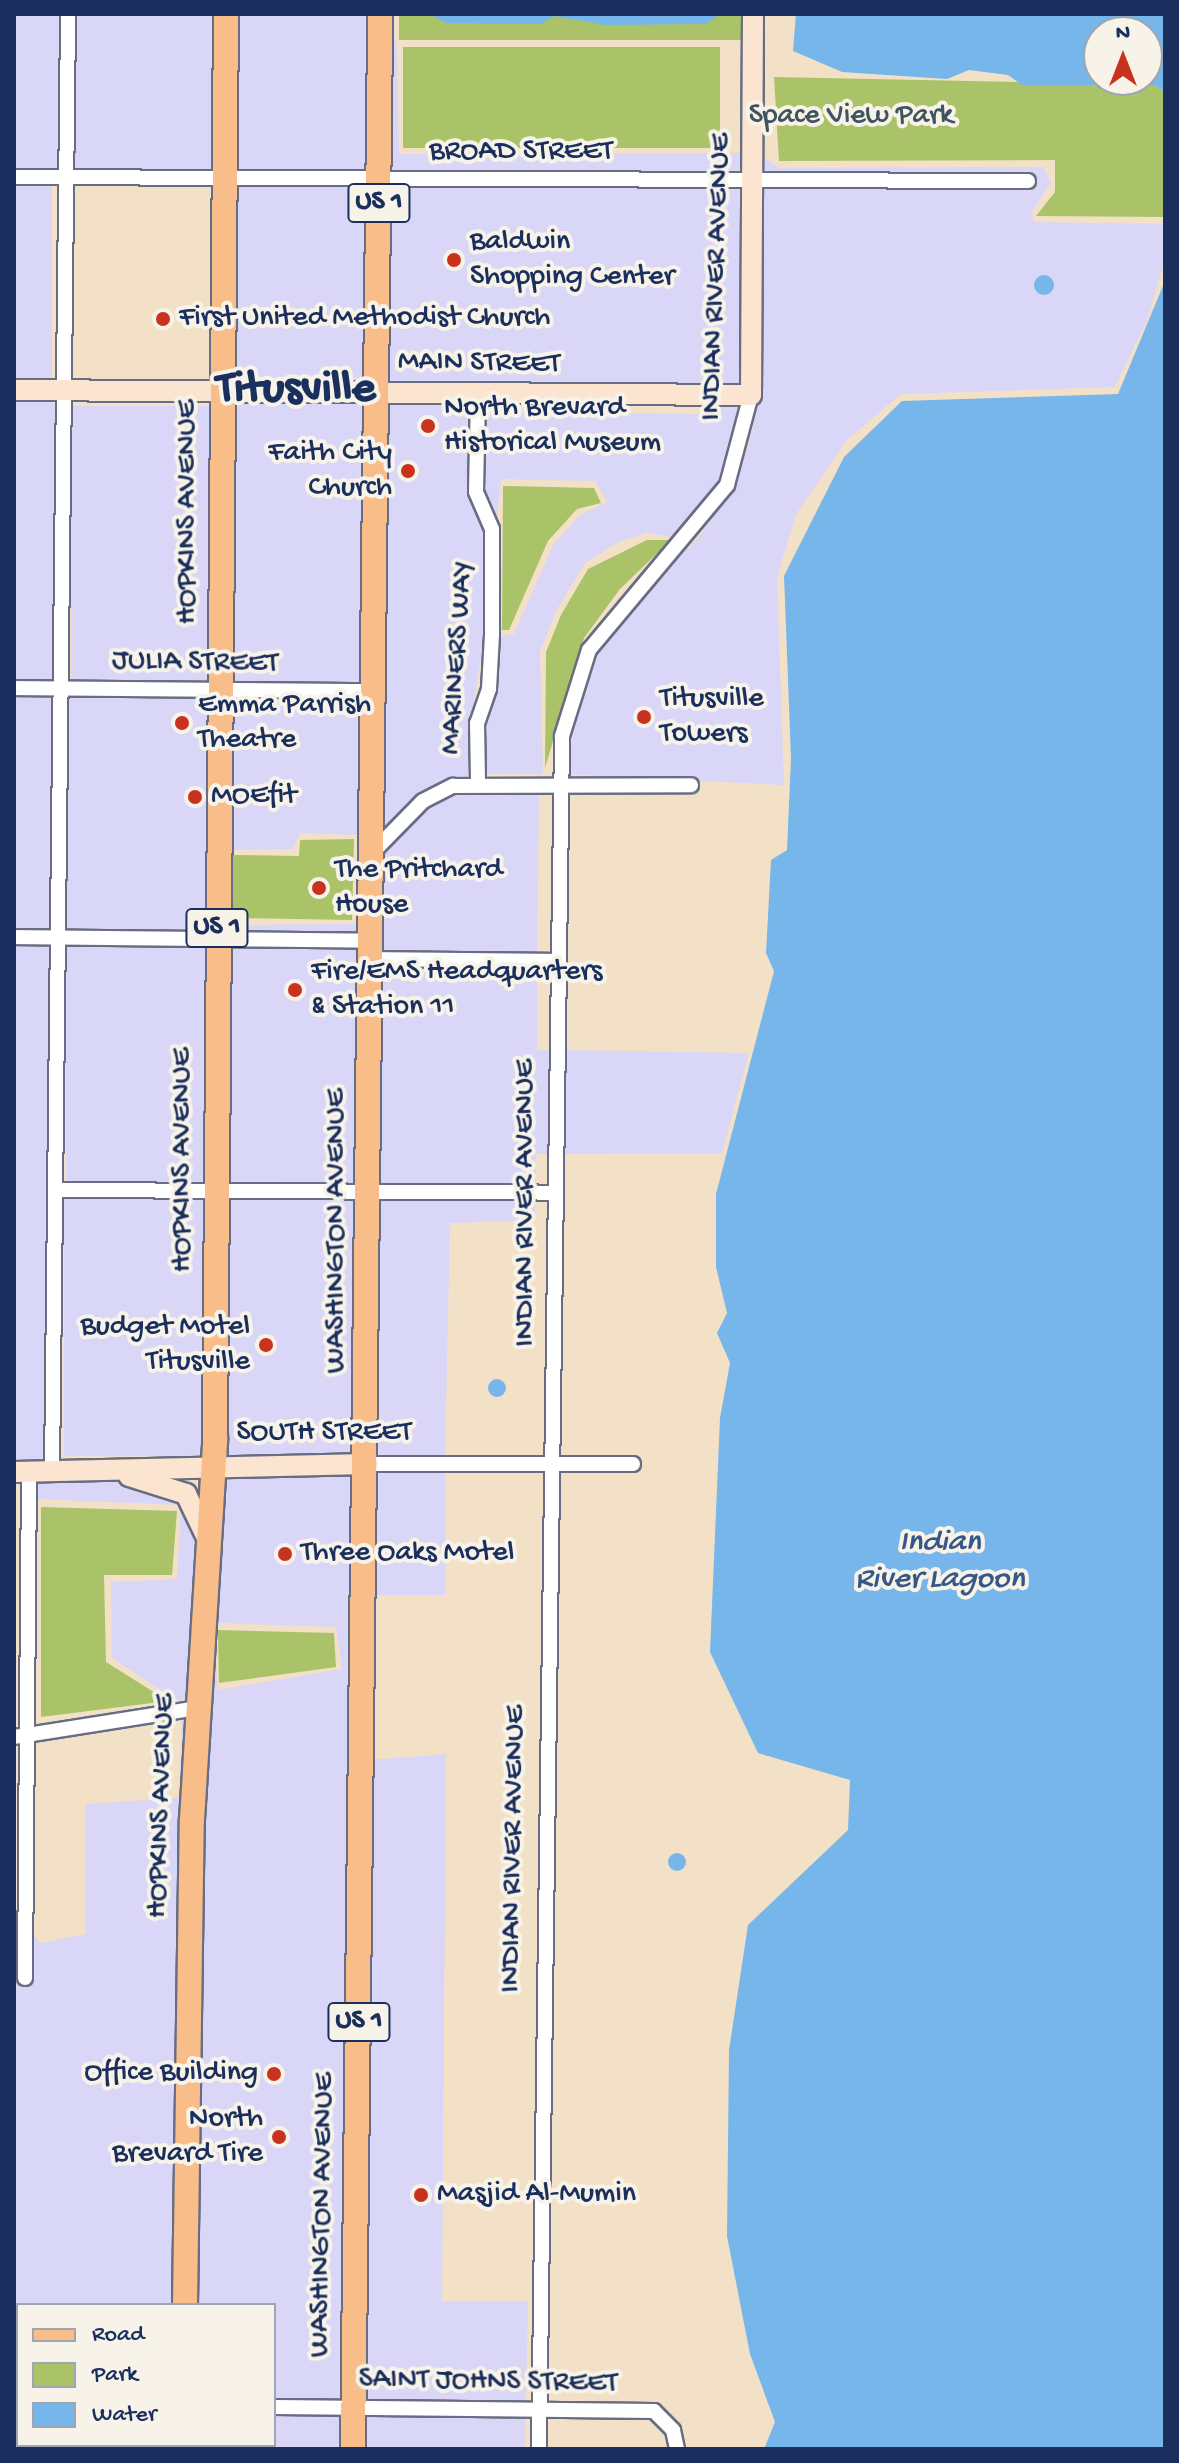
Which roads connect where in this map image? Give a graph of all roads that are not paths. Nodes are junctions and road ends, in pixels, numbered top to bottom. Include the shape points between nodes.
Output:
1 (68, 14) edge
2 (226, 14) edge
3 (380, 14) edge
4 (753, 14) edge
5 (14, 177) edge
6 (66, 178) junction
7 (224, 178) junction
8 (379, 178) junction
9 (750, 180) junction
10 (1028, 181) dead end
11 (14, 390) edge
12 (64, 391) junction
13 (222, 392) junction
14 (378, 393) junction
15 (478, 395) junction
16 (751, 395) junction
17 (14, 688) edge
18 (62, 688) junction
19 (220, 690) junction
20 (374, 691) junction
21 (558, 782) junction
22 (478, 783) junction
23 (691, 785) dead end
24 (373, 852) junction
25 (14, 937) edge
26 (59, 938) junction
27 (217, 939) junction
28 (372, 950) junction
29 (557, 961) junction
30 (215, 1189) junction
31 (57, 1190) junction
32 (371, 1190) junction
33 (556, 1193) junction
34 (213, 1463) junction
35 (557, 1463) junction
36 (368, 1464) junction
37 (633, 1464) dead end
38 (22, 1472) edge
39 (52, 1472) junction
40 (117, 1473) junction
41 (208, 1540) junction
42 (198, 1708) junction
43 (32, 1735) junction
44 (14, 1737) edge
45 (25, 1978) dead end
46 (185, 2303) edge
47 (276, 2407) edge
48 (353, 2408) junction
49 (539, 2410) junction
50 (353, 2449) edge
51 (539, 2449) edge
52 (677, 2449) edge

1 - 6 street
2 - 7 main road, HOPKINS AVENUE / US 1
3 - 8 main road, WASHINGTON AVENUE / US 1
4 - 9 street, INDIAN RIVER AVENUE
5 - 6 street, BROAD STREET
6 - 7 street, BROAD STREET
6 - 12 street
7 - 8 street, BROAD STREET
7 - 13 main road, HOPKINS AVENUE / US 1
8 - 9 street, BROAD STREET
8 - 14 main road, WASHINGTON AVENUE / US 1
9 - 10 street, BROAD STREET
9 - 16 street, INDIAN RIVER AVENUE
11 - 12 street, MAIN STREET
12 - 13 street, MAIN STREET
12 - 18 street
13 - 14 street, MAIN STREET
13 - 19 main road, HOPKINS AVENUE / US 1
14 - 15 street, MAIN STREET
14 - 20 main road, WASHINGTON AVENUE / US 1
15 - 16 street, MAIN STREET
15 - 22 street, MARINERS WAY via 476,492 492,529 492,635 489,689 477,723
16 - 21 street, INDIAN RIVER AVENUE via 727,485 589,650 570,700
17 - 18 street, JULIA STREET
18 - 19 street, JULIA STREET
18 - 26 street
19 - 20 street, JULIA STREET
19 - 27 main road, HOPKINS AVENUE / US 1
20 - 24 main road, WASHINGTON AVENUE / US 1
21 - 22 street
21 - 23 street
21 - 29 street, INDIAN RIVER AVENUE
22 - 24 street via 431,795
24 - 28 main road, WASHINGTON AVENUE / US 1
25 - 26 street
26 - 27 street
26 - 31 street
27 - 28 street
27 - 30 main road, HOPKINS AVENUE / US 1
28 - 29 street
28 - 32 main road, WASHINGTON AVENUE / US 1
29 - 33 street, INDIAN RIVER AVENUE
30 - 31 street
30 - 32 street
30 - 34 main road, HOPKINS AVENUE / US 1
31 - 39 street
32 - 33 street
32 - 36 main road, WASHINGTON AVENUE / US 1
33 - 35 street, INDIAN RIVER AVENUE
34 - 36 street, SOUTH STREET
34 - 40 street, SOUTH STREET
34 - 41 main road, HOPKINS AVENUE / US 1
35 - 36 street, SOUTH STREET
35 - 37 street, SOUTH STREET
35 - 49 street, INDIAN RIVER AVENUE via 548,1477
36 - 48 main road, WASHINGTON AVENUE / US 1
38 - 39 street, SOUTH STREET
38 - 43 street
39 - 40 street, SOUTH STREET
40 - 41 street via 186,1494
41 - 42 main road, HOPKINS AVENUE / US 1
42 - 43 street
42 - 46 main road, HOPKINS AVENUE / US 1
43 - 44 street
43 - 45 street
47 - 48 street, SAINT JOHNS STREET
48 - 49 street, SAINT JOHNS STREET
48 - 50 main road, WASHINGTON AVENUE / US 1
49 - 51 street, INDIAN RIVER AVENUE
49 - 52 street, SAINT JOHNS STREET via 654,2411 673,2430

